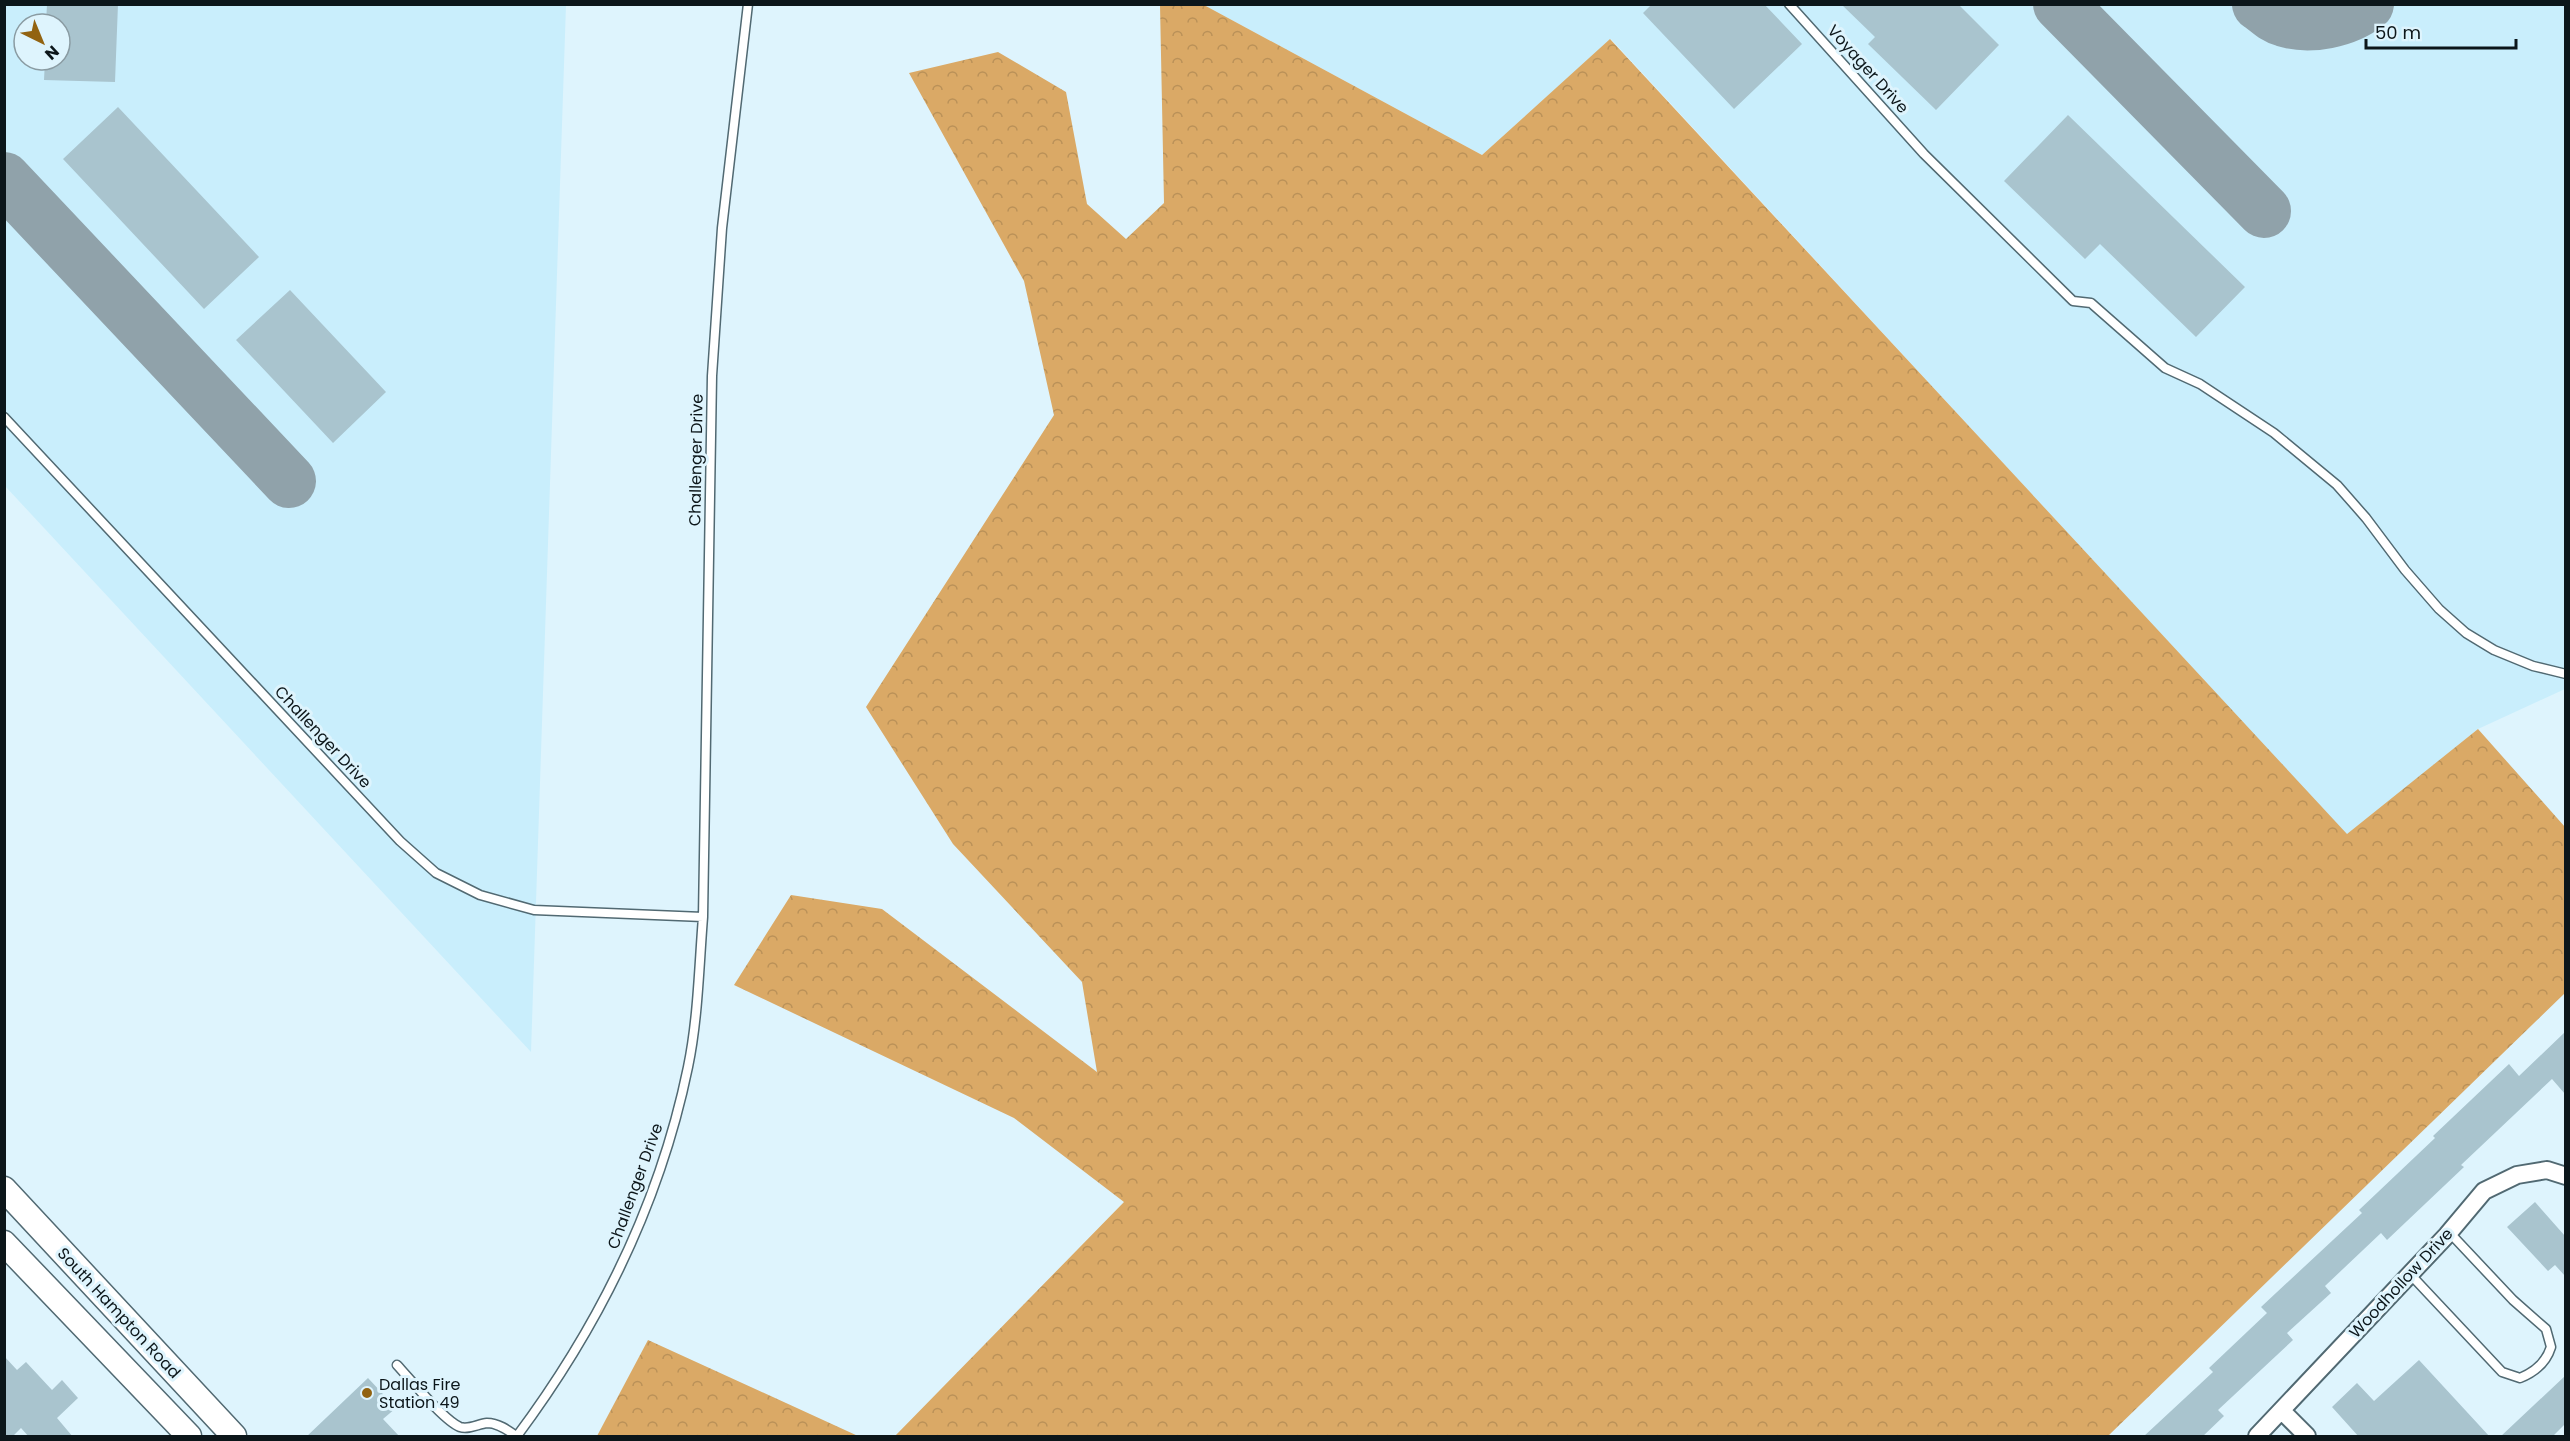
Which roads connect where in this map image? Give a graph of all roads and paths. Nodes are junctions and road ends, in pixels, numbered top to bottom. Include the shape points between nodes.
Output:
1 (748, 4) edge
2 (1789, 4) edge
3 (4, 417) edge
4 (2565, 674) edge
5 (703, 917) junction
6 (2565, 1176) edge
7 (4, 1189) edge
8 (2449, 1232) junction
9 (4, 1243) edge
10 (2410, 1274) junction
11 (397, 1365) dead end
12 (2282, 1411) junction
13 (189, 1437) edge
14 (234, 1437) edge
15 (517, 1437) edge
16 (2257, 1437) edge
17 (2307, 1437) edge

1 - 5 lane, Challenger Drive via 722,228 712,376
2 - 4 lane, Voyager Drive via 1924,154 2073,301 2091,303 2165,368 2200,384 2274,433 2337,485 2404,570 2466,633 2494,650
3 - 5 lane, Challenger Drive via 392,833 435,873 480,895 534,910
5 - 15 lane, Challenger Drive via 688,1065 675,1121 638,1230 587,1334
6 - 8 street, Woodhollow Drive via 2547,1170 2517,1175 2499,1183 2484,1191
7 - 14 main road, South Hampton Road
8 - 10 street, Woodhollow Drive
8 - 10 lane via 2546,1329 2551,1347 2543,1364 2520,1378 2502,1372
9 - 13 main road, South Hampton Road
10 - 12 street, Woodhollow Drive
11 - 15 lane via 460,1427 488,1423
12 - 16 street, Woodhollow Drive
12 - 17 street

